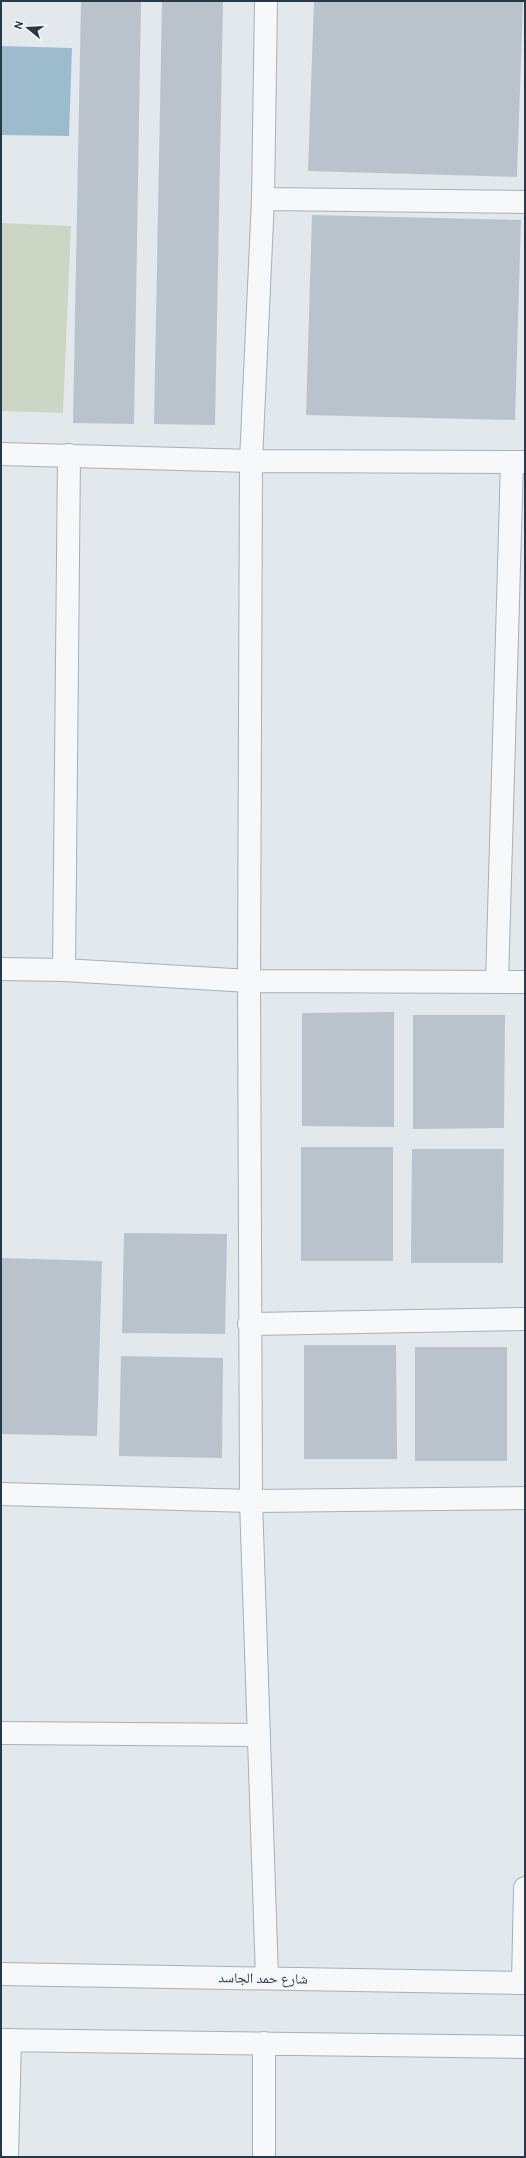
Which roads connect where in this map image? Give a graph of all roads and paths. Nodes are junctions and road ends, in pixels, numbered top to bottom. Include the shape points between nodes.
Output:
1 (266, 1) edge
2 (263, 199) junction
3 (525, 202) edge
4 (1, 454) edge
5 (69, 455) junction
6 (251, 461) junction
7 (518, 462) edge
8 (1, 969) edge
9 (64, 970) junction
10 (249, 981) junction
11 (497, 982) junction
12 (525, 982) edge
13 (525, 1320) edge
14 (249, 1324) junction
15 (1, 1494) edge
16 (525, 1498) edge
17 (251, 1501) junction
18 (1, 1733) edge
19 (259, 1735) junction
20 (525, 1888) edge
21 (1, 1974) edge
22 (267, 1978) junction
23 (524, 1983) edge
24 (6, 2040) edge
25 (264, 2044) junction
26 (525, 2047) edge
27 (7, 2157) edge
28 (264, 2157) edge

1 - 2 street
2 - 3 street
2 - 6 street
4 - 5 street
5 - 6 street
5 - 9 street
6 - 7 street
6 - 10 street
7 - 11 street
8 - 9 street
9 - 10 street
10 - 11 street
10 - 14 street
11 - 12 street
13 - 14 street
14 - 17 street
15 - 17 street
16 - 17 street
17 - 19 street
18 - 19 street
19 - 22 street
20 - 23 street
21 - 22 street, شارع حمد الجاسد
22 - 23 street, شارع حمد الجاسد
24 - 25 street
24 - 27 street
25 - 26 street
25 - 28 street

